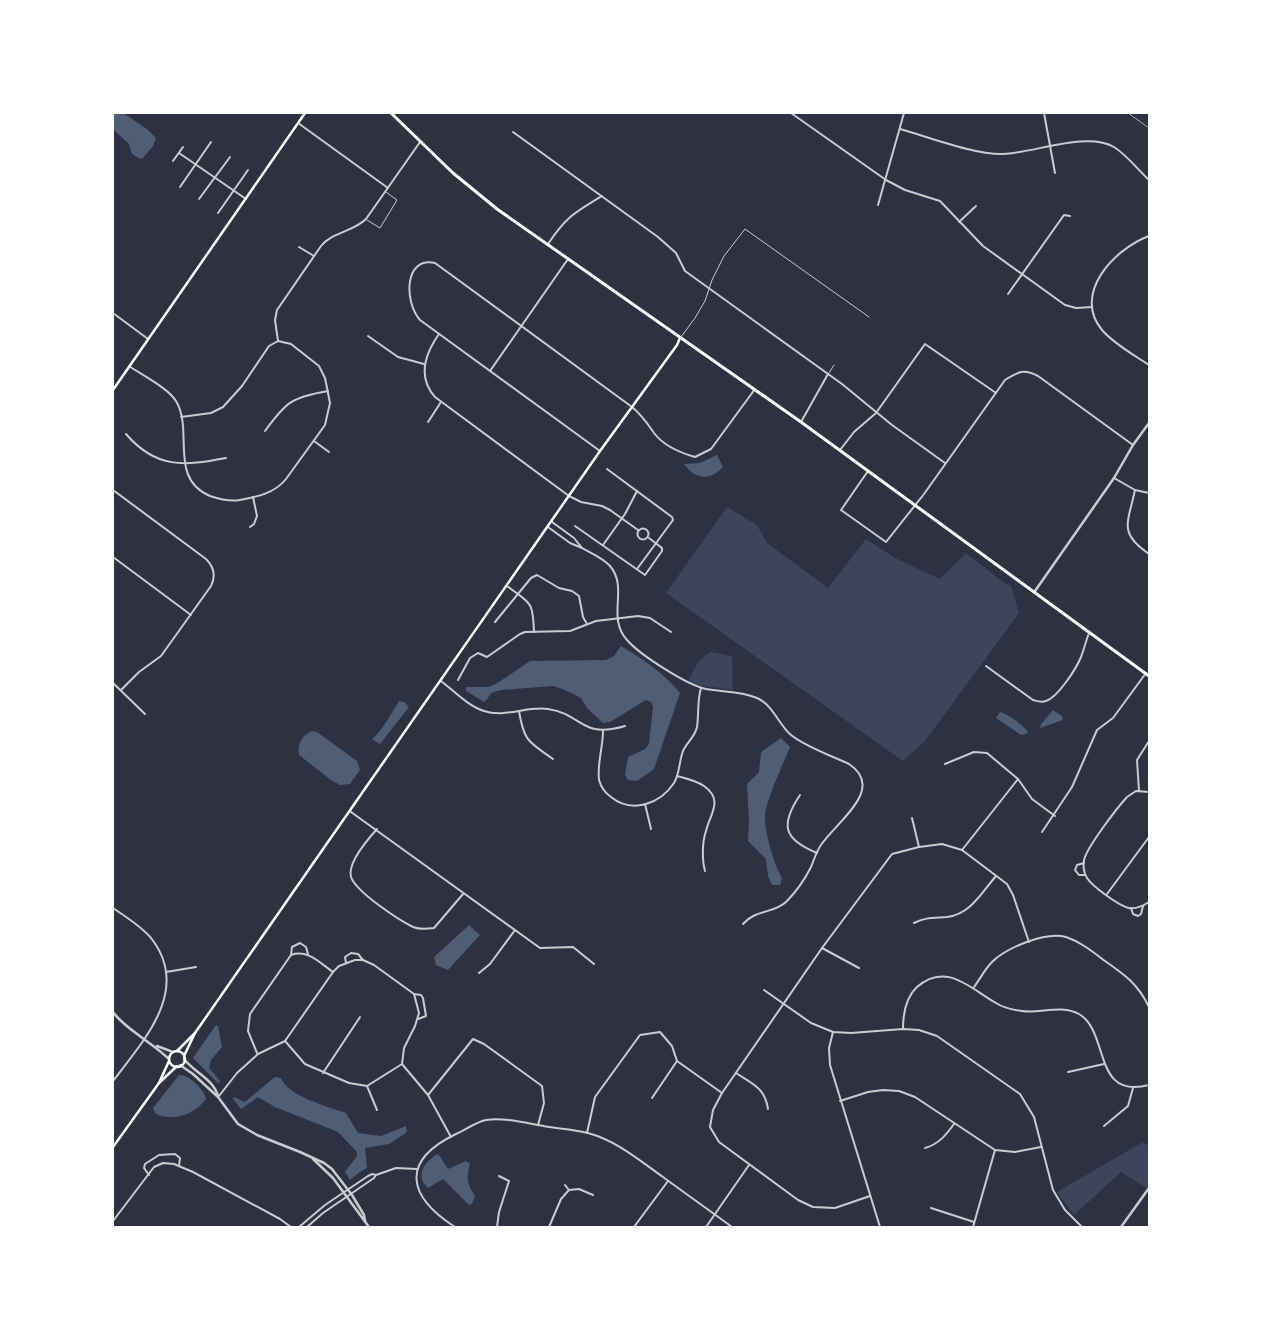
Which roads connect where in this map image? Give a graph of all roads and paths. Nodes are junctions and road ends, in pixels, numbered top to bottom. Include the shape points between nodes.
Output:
1 (305, 113) edge
2 (791, 113) edge
3 (904, 113) edge
4 (1044, 113) edge
5 (393, 114) edge
6 (298, 123) junction
7 (900, 129) junction
8 (513, 132) dead end
9 (211, 142) dead end
10 (420, 142) junction
11 (183, 147) dead end
12 (1051, 147) junction
13 (179, 153) junction
14 (230, 157) dead end
15 (173, 161) dead end
16 (196, 165) junction
17 (248, 170) dead end
18 (1055, 173) dead end
19 (215, 178) junction
20 (886, 180) junction
21 (1149, 180) edge
22 (180, 188) dead end
23 (388, 188) junction
24 (233, 190) junction
25 (386, 191) junction
26 (602, 196) junction
27 (246, 199) junction
28 (199, 200) dead end
29 (878, 205) dead end
30 (976, 206) dead end
31 (218, 213) dead end
32 (1070, 216) dead end
33 (366, 219) junction
34 (959, 222) junction
35 (1149, 236) edge
36 (548, 244) junction
37 (299, 247) dead end
38 (314, 256) junction
39 (569, 258) junction
40 (1022, 274) junction
41 (709, 288) junction
42 (1008, 294) dead end
43 (1092, 307) junction
44 (113, 313) edge
45 (869, 317) dead end
46 (521, 327) junction
47 (439, 334) junction
48 (368, 336) dead end
49 (680, 338) junction
50 (148, 339) junction
51 (278, 341) junction
52 (424, 364) junction
53 (834, 365) dead end
54 (1149, 365) edge
55 (130, 366) junction
56 (490, 372) junction
57 (828, 374) junction
58 (113, 390) edge
59 (755, 390) junction
60 (328, 391) junction
61 (996, 393) junction
62 (441, 402) junction
63 (632, 407) junction
64 (876, 413) junction
65 (181, 417) junction
66 (428, 422) dead end
67 (801, 422) junction
68 (1149, 423) edge
69 (265, 431) dead end
70 (126, 434) dead end
71 (314, 441) junction
72 (1133, 445) junction
73 (840, 450) junction
74 (600, 451) junction
75 (329, 452) dead end
76 (226, 458) dead end
77 (186, 463) junction
78 (946, 463) junction
79 (607, 469) dead end
80 (868, 470) junction
81 (1114, 478) junction
82 (113, 490) edge
83 (1135, 490) junction
84 (637, 491) junction
85 (1149, 493) edge
86 (569, 496) junction
87 (253, 497) junction
88 (915, 505) junction
89 (622, 518) junction
90 (552, 522) junction
91 (575, 526) dead end
92 (250, 527) dead end
93 (548, 527) junction
94 (638, 530) junction
95 (648, 538) junction
96 (656, 543) junction
97 (602, 545) junction
98 (582, 548) junction
99 (1149, 554) edge
100 (113, 557) edge
101 (637, 569) junction
102 (507, 586) junction
103 (1034, 591) junction
104 (518, 595) junction
105 (191, 615) junction
106 (617, 618) junction
107 (495, 622) dead end
108 (587, 624) junction
109 (534, 632) junction
110 (671, 632) dead end
111 (1090, 632) junction
112 (986, 666) dead end
113 (1147, 674) edge
114 (441, 680) junction
115 (458, 680) dead end
116 (113, 683) edge
117 (701, 688) junction
118 (120, 690) junction
119 (519, 712) junction
120 (145, 714) dead end
121 (625, 726) dead end
122 (603, 731) junction
123 (1149, 741) edge
124 (553, 759) dead end
125 (945, 764) dead end
126 (677, 776) junction
127 (1018, 779) junction
128 (1139, 791) junction
129 (1149, 792) edge
130 (800, 795) dead end
131 (645, 804) junction
132 (351, 812) junction
133 (1055, 816) junction
134 (912, 818) dead end
135 (377, 829) junction
136 (651, 829) dead end
137 (1042, 832) dead end
138 (1149, 837) edge
139 (919, 847) junction
140 (962, 850) junction
141 (817, 853) junction
142 (1084, 863) junction
143 (705, 871) dead end
144 (1085, 875) junction
145 (996, 876) junction
146 (463, 893) junction
147 (1107, 894) junction
148 (1149, 902) edge
149 (1143, 906) junction
150 (113, 908) edge
151 (1131, 908) junction
152 (914, 923) dead end
153 (743, 924) dead end
154 (515, 930) junction
155 (1029, 942) junction
156 (822, 948) junction
157 (308, 954) junction
158 (291, 955) junction
159 (363, 960) junction
160 (346, 963) junction
161 (594, 964) dead end
162 (196, 967) dead end
163 (859, 968) dead end
164 (166, 972) junction
165 (334, 972) junction
166 (479, 973) dead end
167 (974, 987) junction
168 (764, 990) dead end
169 (414, 994) junction
170 (784, 1004) junction
171 (1149, 1007) edge
172 (113, 1012) edge
173 (360, 1017) dead end
174 (418, 1019) junction
175 (903, 1029) junction
176 (833, 1032) junction
177 (195, 1033) junction
178 (145, 1038) junction
179 (285, 1041) junction
180 (157, 1046) junction
181 (177, 1051) junction
182 (173, 1052) junction
183 (258, 1054) junction
184 (184, 1058) junction
185 (169, 1060) junction
186 (678, 1061) junction
187 (402, 1064) junction
188 (1104, 1064) junction
189 (179, 1066) junction
190 (1068, 1072) dead end
191 (323, 1073) junction
192 (736, 1073) junction
193 (113, 1081) edge
194 (159, 1083) junction
195 (1149, 1085) edge
196 (367, 1086) junction
197 (1133, 1088) junction
198 (722, 1093) junction
199 (428, 1095) junction
200 (218, 1097) junction
201 (652, 1098) dead end
202 (840, 1101) junction
203 (768, 1109) dead end
204 (377, 1110) dead end
205 (954, 1124) junction
206 (538, 1125) junction
207 (1104, 1126) dead end
208 (588, 1133) junction
209 (451, 1137) junction
210 (113, 1147) edge
211 (1040, 1147) junction
212 (924, 1148) dead end
213 (994, 1150) junction
214 (313, 1158) junction
215 (749, 1164) junction
216 (180, 1166) junction
217 (417, 1169) junction
218 (148, 1175) junction
219 (376, 1175) junction
220 (499, 1176) dead end
221 (668, 1181) junction
222 (565, 1185) dead end
223 (1149, 1188) edge
224 (348, 1189) junction
225 (568, 1190) junction
226 (343, 1192) junction
227 (351, 1194) junction
228 (592, 1195) dead end
229 (870, 1196) junction
230 (346, 1197) junction
231 (931, 1208) dead end
232 (715, 1214) junction
233 (113, 1221) edge
234 (365, 1221) junction
235 (974, 1222) junction
236 (291, 1227) edge
237 (300, 1227) edge
238 (307, 1227) edge
239 (369, 1227) edge
240 (454, 1227) edge
241 (497, 1227) edge
242 (549, 1227) edge
243 (634, 1227) edge
244 (706, 1227) edge
245 (732, 1227) edge
246 (880, 1227) edge
247 (973, 1227) edge
248 (1082, 1227) edge
249 (1121, 1227) edge

1 - 6 main road
2 - 20 street
3 - 7 street
4 - 12 street
5 - 10 main road
6 - 23 street
6 - 27 main road
7 - 12 street via 975,151 1002,154
7 - 20 street
8 - 26 street
9 - 16 street
10 - 23 street
10 - 36 main road via 492,206
11 - 13 street
12 - 18 street
12 - 21 street via 1080,141 1096,140 1106,143 1123,153
13 - 15 street
13 - 16 street
14 - 19 street
16 - 19 street
16 - 22 street
17 - 24 street
19 - 24 street
19 - 28 street
20 - 29 street
20 - 34 street via 905,190 940,201
23 - 25 street
24 - 27 street
24 - 31 street
25 - 33 street
25 - 33 lane via 398,200 380,228
26 - 36 street via 568,217
26 - 41 street via 676,253 685,271
27 - 50 main road
30 - 34 street
32 - 40 street via 1064,215
33 - 38 street via 359,226 328,238
34 - 40 street via 983,246
35 - 43 street via 1128,247 1103,272 1093,290
36 - 39 main road
37 - 38 street
38 - 51 street via 277,310 275,320
39 - 46 street
39 - 49 main road
40 - 42 street
40 - 43 street via 1067,306
41 - 45 lane via 724,256 745,229
41 - 49 lane via 705,301
41 - 57 street
43 - 54 street via 1103,331
44 - 50 street
46 - 47 street via 435,263 427,261 418,267 411,279 409,295 411,306 417,316
46 - 56 street
46 - 63 street
47 - 52 street
47 - 56 street
48 - 52 street via 398,357
49 - 59 main road
49 - 63 main road
50 - 55 main road
51 - 60 street via 288,342 317,363 324,374
51 - 65 street via 269,346 242,386 223,407 211,413
52 - 62 street via 428,387 433,396
53 - 57 lane
55 - 58 main road
55 - 65 street via 172,396
56 - 74 street
57 - 64 street
57 - 67 street
59 - 63 street via 711,449 695,457 681,453 655,434 643,416
59 - 67 main road
60 - 69 street via 313,393 288,403
60 - 71 street via 328,416
61 - 64 street via 926,344
61 - 72 street via 1006,380 1016,373 1028,371
61 - 78 street
62 - 66 street
62 - 86 street
63 - 74 main road
64 - 73 street via 854,432
64 - 78 street
65 - 77 street
67 - 73 main road
68 - 72 street
70 - 77 street via 160,460
71 - 75 street
71 - 87 street via 281,485 268,493
72 - 81 street
73 - 80 main road
74 - 86 main road
76 - 77 street
77 - 87 street via 190,480 206,494 229,500
78 - 88 street
79 - 84 street
80 - 88 main road
80 - 88 street via 841,508 842,512 886,542
81 - 83 street
81 - 103 street
82 - 105 street via 204,557 213,570 213,583
83 - 85 street
83 - 99 street via 1127,530 1132,540
84 - 89 street
84 - 96 street via 672,517 673,520
86 - 89 street via 581,502 602,506
86 - 90 main road
87 - 92 street via 257,516
88 - 103 main road
89 - 94 street
89 - 97 street
90 - 93 main road
90 - 98 street via 574,538
91 - 97 street
93 - 98 street via 570,543
93 - 102 main road
94 - 95 street via 637,535 645,540
94 - 95 street via 642,528 650,533
95 - 96 street
96 - 101 street
96 - 101 street via 662,551 654,563 645,575
97 - 101 street
98 - 106 street via 608,565 617,578
100 - 105 street
102 - 104 street
102 - 114 main road
103 - 111 main road
104 - 107 street
104 - 108 street via 531,578 539,575 578,596
104 - 109 street via 532,608
105 - 118 street via 161,656
106 - 108 street
106 - 110 street via 644,616 655,620
106 - 117 street via 622,633 631,644 681,680
108 - 109 street via 570,631
109 - 115 street via 520,634 487,657 476,653 470,658
111 - 112 street via 1079,661 1053,697 1045,702 1033,700
111 - 113 main road
113 - 133 street via 1113,718 1097,730 1072,787
114 - 119 street via 484,711 500,714
114 - 132 main road via 381,764
116 - 118 street
117 - 126 street via 696,732 683,751
117 - 141 street via 762,700 792,736 848,764 859,773 862,781 859,799 848,816 824,840
118 - 120 street
119 - 122 street via 538,708 554,710 582,725
119 - 124 street via 525,736
121 - 122 street
122 - 131 street via 599,773 602,787 610,797 624,805
123 - 128 street via 1137,760
125 - 127 street via 974,752 987,753
126 - 131 street via 664,795
126 - 143 street via 702,785 714,802 714,812 705,832
127 - 133 street via 1032,799
127 - 140 street
128 - 129 street
128 - 142 street via 1124,800 1089,850
130 - 141 street via 789,814 789,832 798,844
131 - 136 street
132 - 135 street
132 - 177 main road
133 - 137 street
134 - 139 street
135 - 146 street
135 - 146 street via 362,847 351,869 352,877 369,899 413,927 423,930 437,926
138 - 147 street
139 - 140 street via 942,844
139 - 156 street via 892,854
140 - 145 street
141 - 153 street via 806,874 785,903 756,913
142 - 144 street
142 - 144 street via 1077,865 1075,870 1079,875
144 - 147 street
145 - 152 street via 973,905 961,912 949,917 922,918
145 - 155 street via 1007,884 1014,895
146 - 154 street
147 - 151 street
148 - 149 street
149 - 151 street
149 - 151 street via 1138,916 1133,914
150 - 164 street via 151,939
154 - 161 street via 540,948 573,947
154 - 166 street via 490,964
155 - 167 street via 1009,950 992,962
155 - 171 street via 1064,936 1080,942 1132,980 1142,992
156 - 163 street
156 - 170 street
157 - 158 street via 298,952
157 - 158 street via 306,947 300,943 292,947
157 - 165 street
158 - 183 street via 250,1014 248,1031
159 - 160 street
159 - 160 street via 358,954 351,953 345,957
159 - 169 street
160 - 165 street
162 - 164 street
164 - 178 street via 165,1000
165 - 179 street
167 - 175 street via 948,977 922,982 909,999 903,1015
167 - 188 street via 996,1004 1022,1012 1064,1010 1079,1014 1091,1026
168 - 170 street
169 - 174 street via 420,1012
169 - 174 street via 420,995 425,1005 426,1016
170 - 176 street via 811,1023
170 - 192 street
172 - 178 street via 118,1019
173 - 191 street
174 - 187 street via 404,1048
175 - 176 street
175 - 211 street via 919,1030 937,1036 1020,1094 1034,1117
176 - 202 street via 829,1048 830,1065
177 - 181 main road
177 - 184 main road
178 - 180 street
178 - 193 street
179 - 183 street
179 - 191 street via 305,1064
180 - 182 street
180 - 185 street
181 - 182 main road
181 - 184 main road
182 - 185 main road
183 - 200 street via 237,1073
184 - 189 main road
184 - 200 street via 210,1082
185 - 189 main road
185 - 194 main road
186 - 198 street
186 - 201 street
186 - 208 street via 672,1046 660,1032 640,1035 595,1097
187 - 196 street
187 - 199 street
188 - 190 street
188 - 197 street via 1112,1078
189 - 194 main road
189 - 200 street via 193,1074
191 - 196 street via 349,1083
192 - 198 street
192 - 203 street via 759,1087 766,1098
194 - 210 main road
195 - 197 street
196 - 204 street
197 - 207 street via 1128,1106
198 - 215 street via 713,1110 710,1127 719,1142
199 - 206 street via 473,1039 484,1044 542,1086 544,1103
199 - 209 street
200 - 214 street via 238,1124 257,1135
202 - 205 street via 868,1092 899,1091 915,1097
202 - 229 street
205 - 212 street via 934,1146
205 - 213 street
206 - 208 street
206 - 209 street via 485,1120
208 - 221 street via 613,1141
209 - 217 street via 422,1158
211 - 213 street via 1015,1152
211 - 248 street via 1053,1190 1064,1210
213 - 235 street
214 - 224 street via 332,1169
214 - 226 street
215 - 229 street via 798,1200 813,1207 835,1208
215 - 232 street
216 - 218 street via 163,1163 154,1167
216 - 218 street via 180,1158 175,1154 159,1155 145,1164 144,1168
216 - 236 street
217 - 219 street via 396,1168
217 - 240 street via 417,1189
218 - 233 street
219 - 224 street via 372,1174
219 - 227 street
220 - 241 street via 509,1181
221 - 232 street
221 - 243 street
222 - 225 street
223 - 249 street
224 - 226 street
224 - 227 street
225 - 228 street via 580,1189
225 - 242 street via 560,1199
226 - 230 street
226 - 237 street
227 - 230 street
227 - 234 street
229 - 246 street
230 - 234 street
230 - 238 street
231 - 235 street
232 - 244 street
232 - 245 street
234 - 239 street
235 - 247 street

